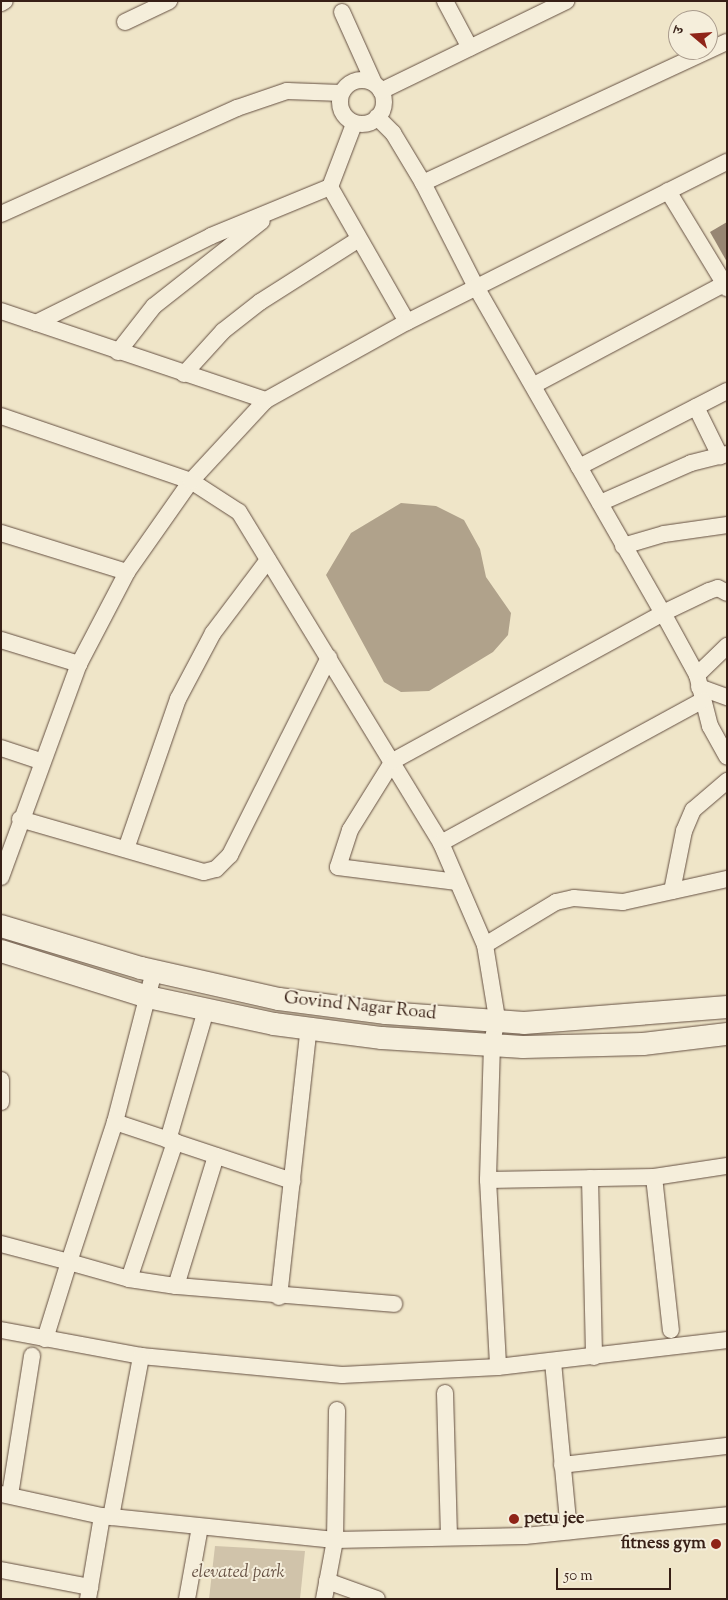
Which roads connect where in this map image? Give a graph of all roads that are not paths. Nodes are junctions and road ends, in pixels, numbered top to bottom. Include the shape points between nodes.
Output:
1 (5, 1) edge
2 (169, 1) edge
3 (445, 1) edge
4 (566, 1) edge
5 (1, 3) edge
6 (342, 12) dead end
7 (125, 22) dead end
8 (727, 42) edge
9 (470, 48) junction
10 (377, 86) junction
11 (341, 94) junction
12 (377, 117) junction
13 (354, 124) junction
14 (727, 162) edge
15 (423, 184) junction
16 (330, 187) junction
17 (668, 192) junction
18 (275, 211) junction
19 (1, 214) edge
20 (359, 239) junction
21 (725, 286) edge
22 (476, 287) junction
23 (1, 311) edge
24 (407, 322) junction
25 (36, 323) junction
26 (118, 352) junction
27 (184, 374) junction
28 (536, 384) junction
29 (727, 391) edge
30 (266, 400) junction
31 (696, 407) junction
32 (1, 416) edge
33 (723, 455) edge
34 (579, 467) junction
35 (191, 481) junction
36 (600, 503) junction
37 (727, 525) edge
38 (1, 533) edge
39 (623, 546) junction
40 (268, 560) junction
41 (127, 572) junction
42 (727, 593) edge
43 (663, 613) junction
44 (1, 640) edge
45 (727, 646) edge
46 (329, 657) junction
47 (79, 664) junction
48 (700, 687) junction
49 (727, 697) edge
50 (1, 748) edge
51 (727, 757) edge
52 (40, 761) junction
53 (393, 761) junction
54 (727, 781) edge
55 (20, 819) junction
56 (441, 843) junction
57 (126, 849) junction
58 (1, 877) edge
59 (727, 879) edge
60 (457, 882) junction
61 (672, 891) junction
62 (1, 926) edge
63 (485, 945) junction
64 (1, 951) edge
65 (154, 971) junction
66 (148, 997) junction
67 (727, 1007) edge
68 (206, 1010) junction
69 (497, 1018) junction
70 (309, 1027) junction
71 (727, 1034) edge
72 (492, 1044) junction
73 (1, 1080) edge
74 (1, 1102) edge
75 (115, 1122) junction
76 (171, 1141) junction
77 (216, 1156) junction
78 (727, 1166) edge
79 (654, 1177) junction
80 (590, 1178) junction
81 (488, 1180) junction
82 (292, 1181) junction
83 (1, 1244) edge
84 (69, 1262) junction
85 (129, 1279) junction
86 (176, 1286) junction
87 (279, 1297) junction
88 (394, 1304) dead end
89 (1, 1330) edge
90 (671, 1330) dead end
91 (45, 1339) junction
92 (727, 1340) edge
93 (32, 1356) dead end
94 (141, 1356) junction
95 (594, 1357) junction
96 (553, 1362) junction
97 (498, 1368) junction
98 (446, 1393) dead end
99 (337, 1410) dead end
100 (727, 1446) edge
101 (562, 1465) junction
102 (6, 1495) edge
103 (727, 1515) edge
104 (107, 1516) junction
105 (200, 1527) junction
106 (569, 1531) junction
107 (449, 1537) junction
108 (334, 1540) junction
109 (1, 1570) edge
110 (327, 1581) junction
111 (89, 1593) edge
112 (187, 1599) edge
113 (324, 1599) edge
114 (378, 1599) edge

1 - 5 street
2 - 7 street
3 - 9 street
4 - 9 street
6 - 10 street
8 - 15 street
9 - 10 street
10 - 11 street via 351,83
10 - 12 street via 383,110
11 - 13 street via 342,113
11 - 19 street via 287,91 237,108
12 - 13 street via 372,123
12 - 15 street via 394,133
13 - 16 street
14 - 17 street
15 - 22 street
16 - 18 street
16 - 20 street
17 - 21 street
17 - 22 street
18 - 25 street via 211,236
18 - 26 street via 154,306
20 - 24 street
20 - 27 street via 260,302 223,332
21 - 28 street
22 - 24 street
22 - 28 street
23 - 25 street
24 - 30 street
25 - 26 street
26 - 27 street
27 - 30 street
28 - 34 street
29 - 31 street
30 - 35 street
31 - 33 street
31 - 34 street
32 - 35 street
33 - 36 street via 666,472
34 - 36 street
35 - 40 street via 239,512
35 - 41 street
36 - 39 street
37 - 39 street via 664,534
38 - 41 street
39 - 43 street
40 - 46 street
40 - 57 street via 213,633 178,699
41 - 47 street
42 - 43 street via 718,588
43 - 48 street
43 - 53 street
44 - 47 street
45 - 48 street
46 - 53 street
46 - 57 street via 230,855 216,869 204,872
47 - 52 street
48 - 49 street
48 - 51 street
48 - 56 street
50 - 52 street
52 - 55 street
53 - 56 street
53 - 60 street via 350,830 338,867
54 - 61 street via 693,810 684,831
55 - 57 street
55 - 58 street
56 - 60 street
59 - 61 street
60 - 63 street
61 - 63 street via 623,902 574,898 556,902
62 - 65 main road, Govind Nagar Road
63 - 69 street
64 - 66 main road, Govind Nagar Road
65 - 66 street
65 - 69 main road, Govind Nagar Road via 279,999 357,1010
66 - 68 main road, Govind Nagar Road
66 - 75 street
67 - 69 main road, Govind Nagar Road via 524,1023
68 - 70 main road, Govind Nagar Road
68 - 76 street
69 - 72 street
70 - 72 main road, Govind Nagar Road via 382,1038
70 - 82 street
71 - 72 main road, Govind Nagar Road via 643,1044
72 - 81 street
73 - 74 street
75 - 76 street
75 - 84 street
76 - 77 street
76 - 85 street
77 - 82 street
77 - 86 street
78 - 79 street
79 - 80 street
79 - 90 street
80 - 81 street
80 - 95 street
81 - 97 street
82 - 87 street
83 - 84 street
84 - 85 street
84 - 91 street
85 - 86 street
86 - 87 street
87 - 88 street
89 - 91 street
91 - 94 street
92 - 95 street
93 - 102 street
94 - 97 street via 342,1375
94 - 104 street
95 - 96 street
96 - 97 street
96 - 101 street
98 - 107 street
99 - 108 street
100 - 101 street
101 - 106 street
102 - 104 street
103 - 106 street
104 - 105 street
104 - 111 street
105 - 108 street
105 - 112 street
106 - 107 street
107 - 108 street
108 - 110 street
109 - 111 street
110 - 113 street
110 - 114 street

